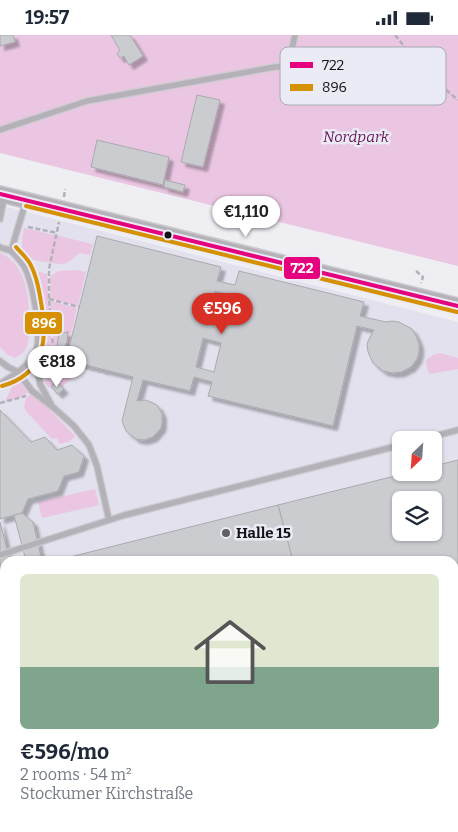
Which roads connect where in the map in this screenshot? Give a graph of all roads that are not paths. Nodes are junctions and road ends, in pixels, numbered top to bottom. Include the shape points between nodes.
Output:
1 (280, 66) edge
2 (0, 130) edge
3 (2, 194) edge
4 (27, 200) junction
5 (0, 219) edge
6 (0, 247) edge
7 (11, 251) junction
8 (458, 306) edge
9 (35, 353) junction
10 (0, 361) edge
11 (18, 372) junction
12 (9, 378) junction
13 (0, 380) edge
14 (0, 385) edge
15 (54, 408) junction
16 (458, 430) edge
17 (442, 434) edge
18 (392, 447) edge
19 (109, 520) junction
20 (0, 555) edge

1 - 2 lane via 87,101
3 - 4 street
3 - 5 lane
4 - 7 lane
4 - 8 street
6 - 7 lane
7 - 9 lane via 24,266 33,294 37,335
9 - 11 lane
9 - 15 lane via 40,384
10 - 11 lane
11 - 12 lane
11 - 15 lane via 32,391
12 - 13 lane
12 - 14 lane
15 - 19 lane via 89,445
16 - 17 lane
18 - 19 lane
19 - 20 lane

